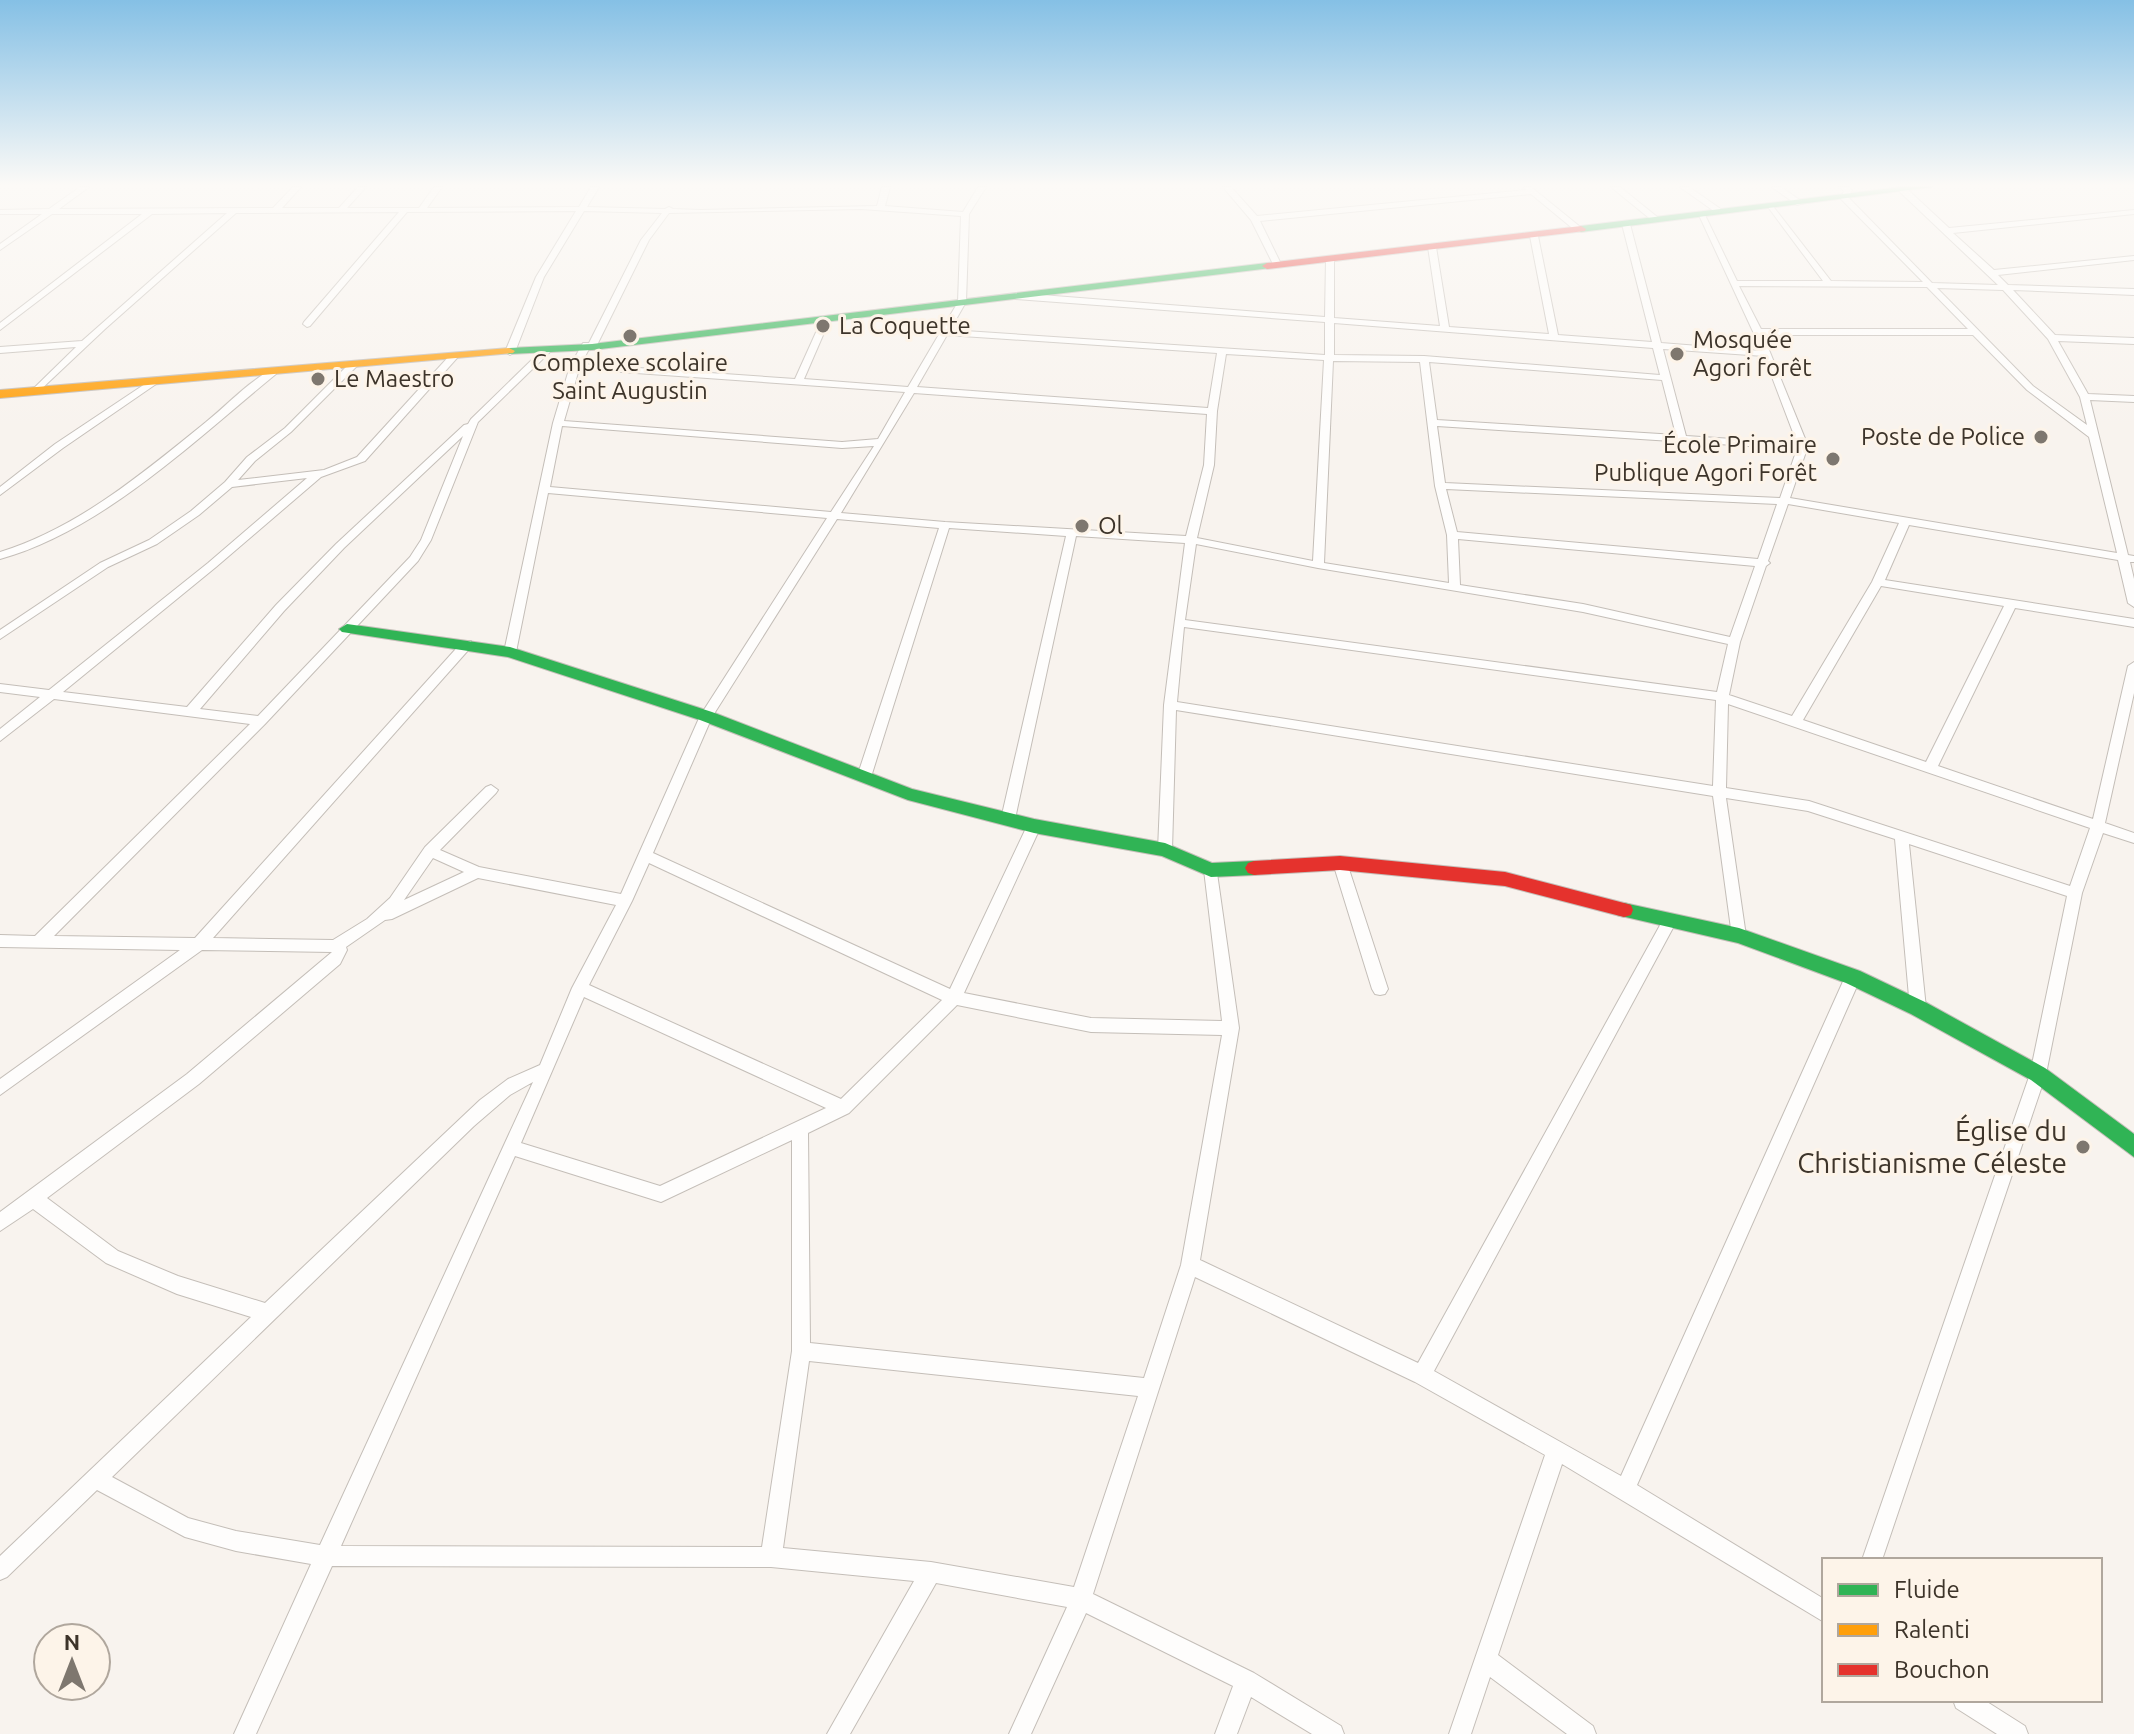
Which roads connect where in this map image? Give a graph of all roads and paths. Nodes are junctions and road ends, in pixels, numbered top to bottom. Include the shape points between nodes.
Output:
1 (76, 268) edge
2 (170, 268) edge
3 (355, 268) edge
4 (546, 268) edge
5 (630, 268) edge
6 (963, 268) edge
7 (1243, 268) edge
8 (1330, 268) edge
9 (1435, 268) edge
10 (1540, 268) edge
11 (1637, 268) edge
12 (1727, 268) edge
13 (1817, 268) edge
14 (1914, 268) edge
15 (1986, 268) edge
16 (2040, 268) edge
17 (1992, 273) junction
18 (1734, 283) junction
19 (1829, 284) junction
20 (1930, 285) junction
21 (2006, 290) junction
22 (2134, 292) edge
23 (1011, 295) junction
24 (962, 302) junction
25 (826, 319) junction
26 (1327, 320) junction
27 (307, 324) dead end
28 (0, 327) edge
29 (1445, 328) junction
30 (945, 332) junction
31 (1757, 332) junction
32 (1973, 332) junction
33 (1554, 336) junction
34 (2052, 338) junction
35 (2134, 341) edge
36 (84, 344) junction
37 (1657, 344) junction
38 (589, 346) junction
39 (548, 349) junction
40 (0, 350) edge
41 (1222, 350) junction
42 (510, 352) junction
43 (1768, 354) junction
44 (454, 356) junction
45 (1329, 358) junction
46 (1424, 359) junction
47 (354, 364) junction
48 (575, 366) junction
49 (273, 372) junction
50 (1667, 378) junction
51 (799, 381) junction
52 (154, 382) junction
53 (910, 389) junction
54 (36, 391) junction
55 (0, 394) edge
56 (2085, 397) junction
57 (2134, 399) edge
58 (1212, 411) junction
59 (474, 421) junction
60 (558, 423) junction
61 (1433, 423) junction
62 (2095, 436) junction
63 (1681, 437) junction
64 (881, 442) junction
65 (1803, 446) junction
66 (318, 474) junction
67 (229, 484) junction
68 (1440, 486) junction
69 (544, 490) junction
70 (0, 492) edge
71 (1786, 501) junction
72 (834, 515) junction
73 (1906, 520) junction
74 (945, 525) junction
75 (1072, 532) junction
76 (1452, 535) junction
77 (1191, 540) junction
78 (0, 556) edge
79 (2128, 559) edge
80 (1764, 563) junction
81 (1318, 565) junction
82 (1878, 582) junction
83 (1455, 588) junction
84 (2134, 603) edge
85 (2011, 604) junction
86 (1179, 623) junction
87 (2134, 623) edge
88 (347, 629) junction
89 (2, 630) edge
90 (1734, 642) junction
91 (467, 644) junction
92 (510, 652) junction
93 (2134, 666) edge
94 (0, 688) edge
95 (51, 695) junction
96 (1722, 697) junction
97 (1170, 705) junction
98 (2129, 709) edge
99 (190, 712) junction
100 (706, 716) junction
101 (261, 721) junction
102 (1796, 721) junction
103 (0, 736) edge
104 (1931, 766) junction
105 (864, 777) junction
106 (491, 790) dead end
107 (1719, 793) junction
108 (1008, 819) junction
109 (1034, 826) junction
110 (2098, 826) junction
111 (1902, 838) junction
112 (2134, 838) edge
113 (1165, 850) junction
114 (430, 851) junction
115 (645, 855) junction
116 (1340, 863) junction
117 (1211, 870) junction
118 (477, 872) junction
119 (2075, 893) junction
120 (625, 901) junction
121 (1669, 922) junction
122 (372, 923) junction
123 (1739, 936) junction
124 (0, 941) edge
125 (39, 941) junction
126 (199, 944) junction
127 (335, 946) junction
128 (1853, 977) junction
129 (580, 988) junction
130 (1380, 989) dead end
131 (954, 998) junction
132 (1918, 1008) junction
133 (1231, 1028) junction
134 (546, 1070) junction
135 (2038, 1074) junction
136 (0, 1088) edge
137 (843, 1108) junction
138 (800, 1129) junction
139 (511, 1147) junction
140 (2134, 1147) edge
141 (33, 1198) junction
142 (0, 1223) edge
143 (1190, 1265) junction
144 (268, 1313) junction
145 (801, 1351) junction
146 (1422, 1375) junction
147 (1148, 1388) junction
148 (1556, 1452) junction
149 (96, 1479) junction
150 (1625, 1489) junction
151 (326, 1556) junction
152 (771, 1557) junction
153 (1873, 1558) edge
154 (0, 1570) edge
155 (931, 1572) junction
156 (1081, 1599) junction
157 (1822, 1610) edge
158 (1486, 1660) junction
159 (1246, 1681) junction
160 (1967, 1702) edge
161 (245, 1734) edge
162 (838, 1734) edge
163 (1020, 1734) edge
164 (1226, 1734) edge
165 (1333, 1734) edge
166 (1460, 1734) edge
167 (1585, 1734) edge
168 (2017, 1734) edge

1 - 28 street
2 - 36 street
3 - 27 street
4 - 42 street
5 - 38 street
6 - 24 street
7 - 23 main road
8 - 26 street
9 - 29 street
10 - 33 street
11 - 37 street
12 - 18 street
13 - 19 street
14 - 20 street
15 - 17 street
16 - 17 street
17 - 21 street
18 - 19 street
18 - 31 street
19 - 20 street
20 - 21 street
20 - 32 street
21 - 22 street
21 - 34 street
23 - 24 main road
23 - 26 street
24 - 25 main road
24 - 30 street
25 - 38 main road
25 - 51 street
26 - 29 street
26 - 45 street
29 - 33 street
30 - 41 street
30 - 53 street
31 - 32 street
31 - 43 street
32 - 62 street via 2030,388
33 - 37 street
34 - 35 street
34 - 56 street
36 - 40 street
36 - 54 street
37 - 43 street
37 - 50 street
38 - 39 main road
38 - 48 street
39 - 42 main road
39 - 59 street
41 - 45 street
41 - 58 street
42 - 44 main road
43 - 65 street
44 - 47 main road
44 - 66 street via 361,459
45 - 46 street
45 - 81 street
46 - 50 street
46 - 61 street
47 - 49 main road
47 - 67 street
48 - 51 street
48 - 60 street
49 - 52 main road
49 - 78 street via 103,504 23,551
50 - 63 street
51 - 53 street
52 - 54 main road
52 - 70 street
53 - 58 street
53 - 64 street
54 - 55 main road
56 - 57 street
56 - 62 street
58 - 77 street via 1209,465
59 - 88 street via 420,549
59 - 99 street via 340,546
60 - 64 street via 842,445
60 - 69 street
61 - 63 street
61 - 68 street
62 - 79 street
63 - 65 street
64 - 72 street
65 - 71 street
66 - 67 street
66 - 95 street
67 - 89 street via 153,542 104,565
68 - 71 street
68 - 76 street
69 - 72 street
69 - 92 street
71 - 73 street
71 - 80 street
72 - 74 street
72 - 100 street
73 - 79 street
73 - 82 street
74 - 75 street
74 - 105 street
75 - 77 street
75 - 108 street
76 - 80 street
76 - 83 street
77 - 81 street
77 - 86 street
79 - 84 street
80 - 90 street
81 - 83 street
82 - 85 street
82 - 102 street
83 - 90 street via 1650,621
85 - 87 street
85 - 104 street
86 - 96 street
86 - 97 street
88 - 91 main road
88 - 101 street
90 - 96 street
91 - 92 main road
91 - 126 street
92 - 100 main road
93 - 98 street
94 - 95 street
95 - 99 street
95 - 103 street
96 - 102 street
96 - 107 street
97 - 107 street
97 - 113 street
98 - 110 street
99 - 101 street
100 - 105 main road
100 - 115 street
101 - 125 street
102 - 104 street
104 - 110 street
105 - 108 main road
106 - 114 street
107 - 111 street via 1809,806
107 - 123 street
108 - 109 main road
109 - 113 main road
109 - 131 street
110 - 112 street
110 - 119 street
111 - 119 street
111 - 132 street
113 - 117 main road
114 - 118 street
114 - 122 street via 395,902
115 - 120 street
115 - 131 street
116 - 117 main road
116 - 121 main road via 1505,879
116 - 130 street
117 - 133 street
118 - 120 street
118 - 122 street
119 - 135 street
120 - 129 street
121 - 123 main road
121 - 146 street
122 - 127 street
123 - 128 main road
124 - 125 street
125 - 126 street
126 - 127 street
126 - 136 street
127 - 141 street via 340,950 335,960 193,1079
128 - 132 main road
128 - 150 street
129 - 134 street
129 - 137 street
131 - 133 street via 1091,1025
131 - 137 street
132 - 135 main road
133 - 143 street
134 - 139 street
134 - 144 street via 499,1093
135 - 140 main road
135 - 153 street
137 - 138 street
138 - 139 street via 661,1194
138 - 145 street
139 - 151 street
141 - 142 street
141 - 144 street via 112,1257 177,1285
143 - 146 street
143 - 147 street
144 - 149 street
145 - 147 street
145 - 152 street
146 - 148 street
147 - 156 street
148 - 150 street
148 - 158 street
149 - 151 street via 185,1527
149 - 154 street
150 - 157 street
151 - 152 street
151 - 161 street
152 - 155 street
155 - 156 street
155 - 162 street
156 - 159 street
156 - 163 street
158 - 166 street
158 - 167 street
159 - 164 street
159 - 165 street
160 - 168 street

